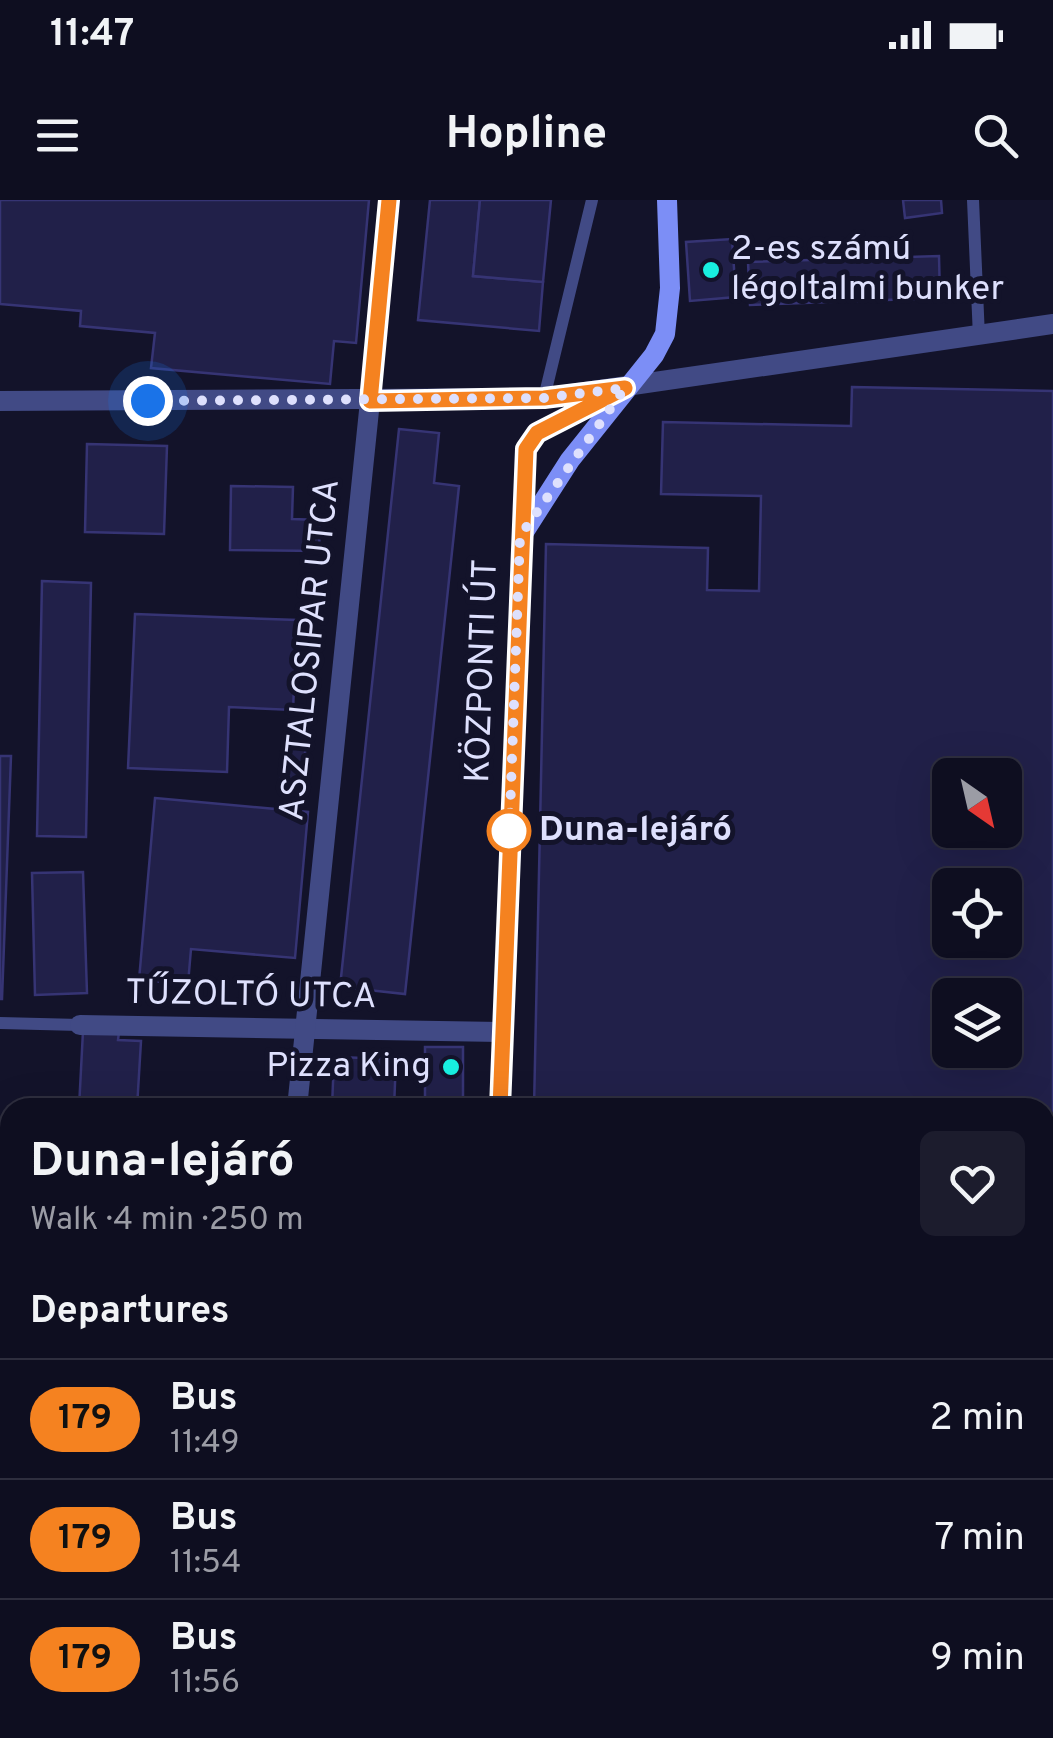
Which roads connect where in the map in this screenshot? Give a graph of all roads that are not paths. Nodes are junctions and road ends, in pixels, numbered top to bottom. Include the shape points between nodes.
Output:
1 (389, 200) edge
2 (592, 200) edge
3 (668, 200) edge
4 (973, 200) edge
5 (1053, 324) edge
6 (979, 337) junction
7 (625, 388) junction
8 (544, 398) junction
9 (0, 401) edge
10 (370, 401) junction
11 (520, 536) junction
12 (0, 1024) edge
13 (80, 1025) joint
14 (304, 1030) junction
15 (501, 1032) junction
16 (298, 1098) edge
17 (500, 1098) edge

1 - 10 lane, ASZTALOSIPAR UTCA
2 - 8 lane
3 - 7 street, KÖZPONTI ÚT via 665,334
4 - 6 lane
5 - 6 street
6 - 7 street
7 - 8 street
7 - 11 street, KÖZPONTI ÚT
7 - 11 street, KÖZPONTI ÚT via 537,433 526,449
8 - 10 street
9 - 10 street
10 - 14 street, ASZTALOSIPAR UTCA
11 - 15 street, KÖZPONTI ÚT
12 - 13 lane, TŰZOLTÓ UTCA
13 - 14 street, TŰZOLTÓ UTCA
14 - 15 street, TŰZOLTÓ UTCA
14 - 16 street, ASZTALOSIPAR UTCA
15 - 17 street, KÖZPONTI ÚT

